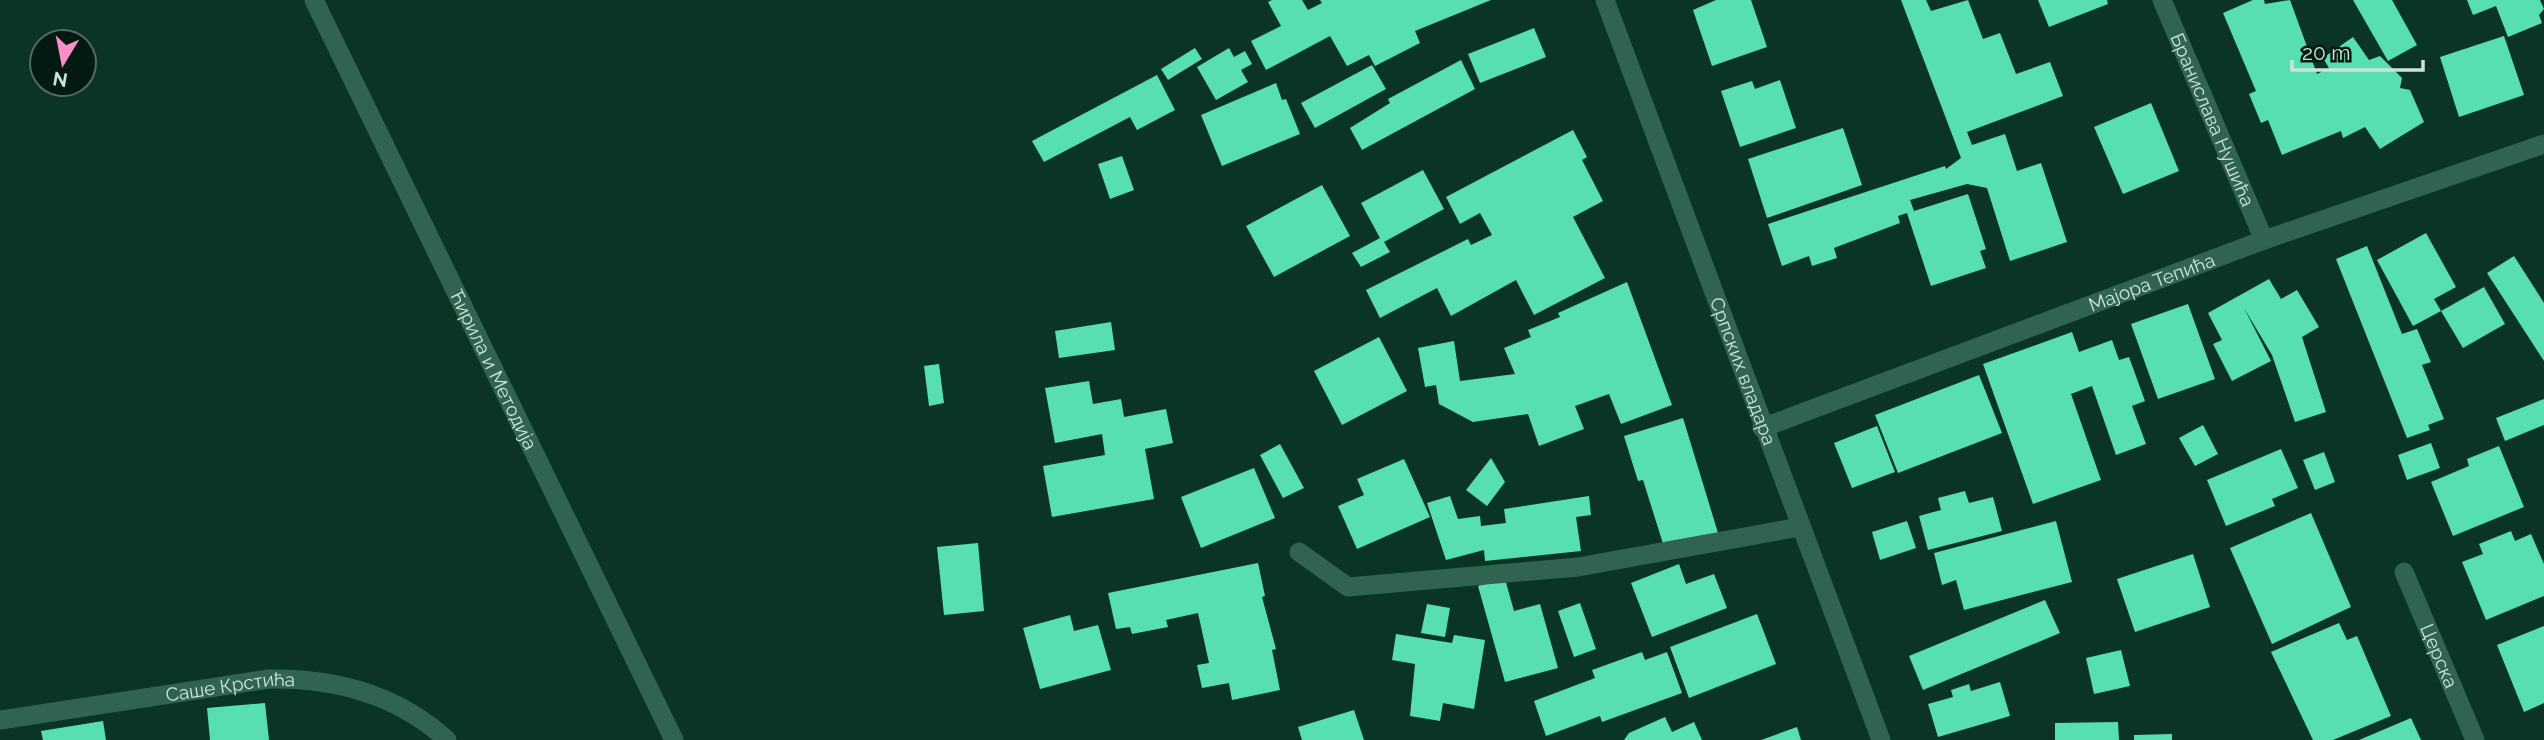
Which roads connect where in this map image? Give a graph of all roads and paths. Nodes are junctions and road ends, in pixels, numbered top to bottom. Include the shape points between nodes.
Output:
1 (314, 0) edge
2 (1605, 0) edge
3 (2162, 0) edge
4 (2544, 144) edge
5 (2264, 240) junction
6 (1762, 428) junction
7 (1800, 527) junction
8 (1299, 552) dead end
9 (2404, 572) dead end
10 (0, 720) edge
11 (447, 740) edge
12 (674, 740) edge
13 (1881, 740) edge
14 (2475, 740) edge

1 - 12 street, Ћирила и Методија
2 - 6 street, Српских владара
3 - 5 street, Бранислава Нушића
4 - 5 street, Мајора Тепића
5 - 6 street, Мајора Тепића
6 - 7 street, Српских владара
7 - 8 street via 1578,567 1348,587
7 - 13 street, Српских владара
9 - 14 street, Церска
10 - 11 street, Саше Крстића via 269,679 300,679 343,685 390,701

